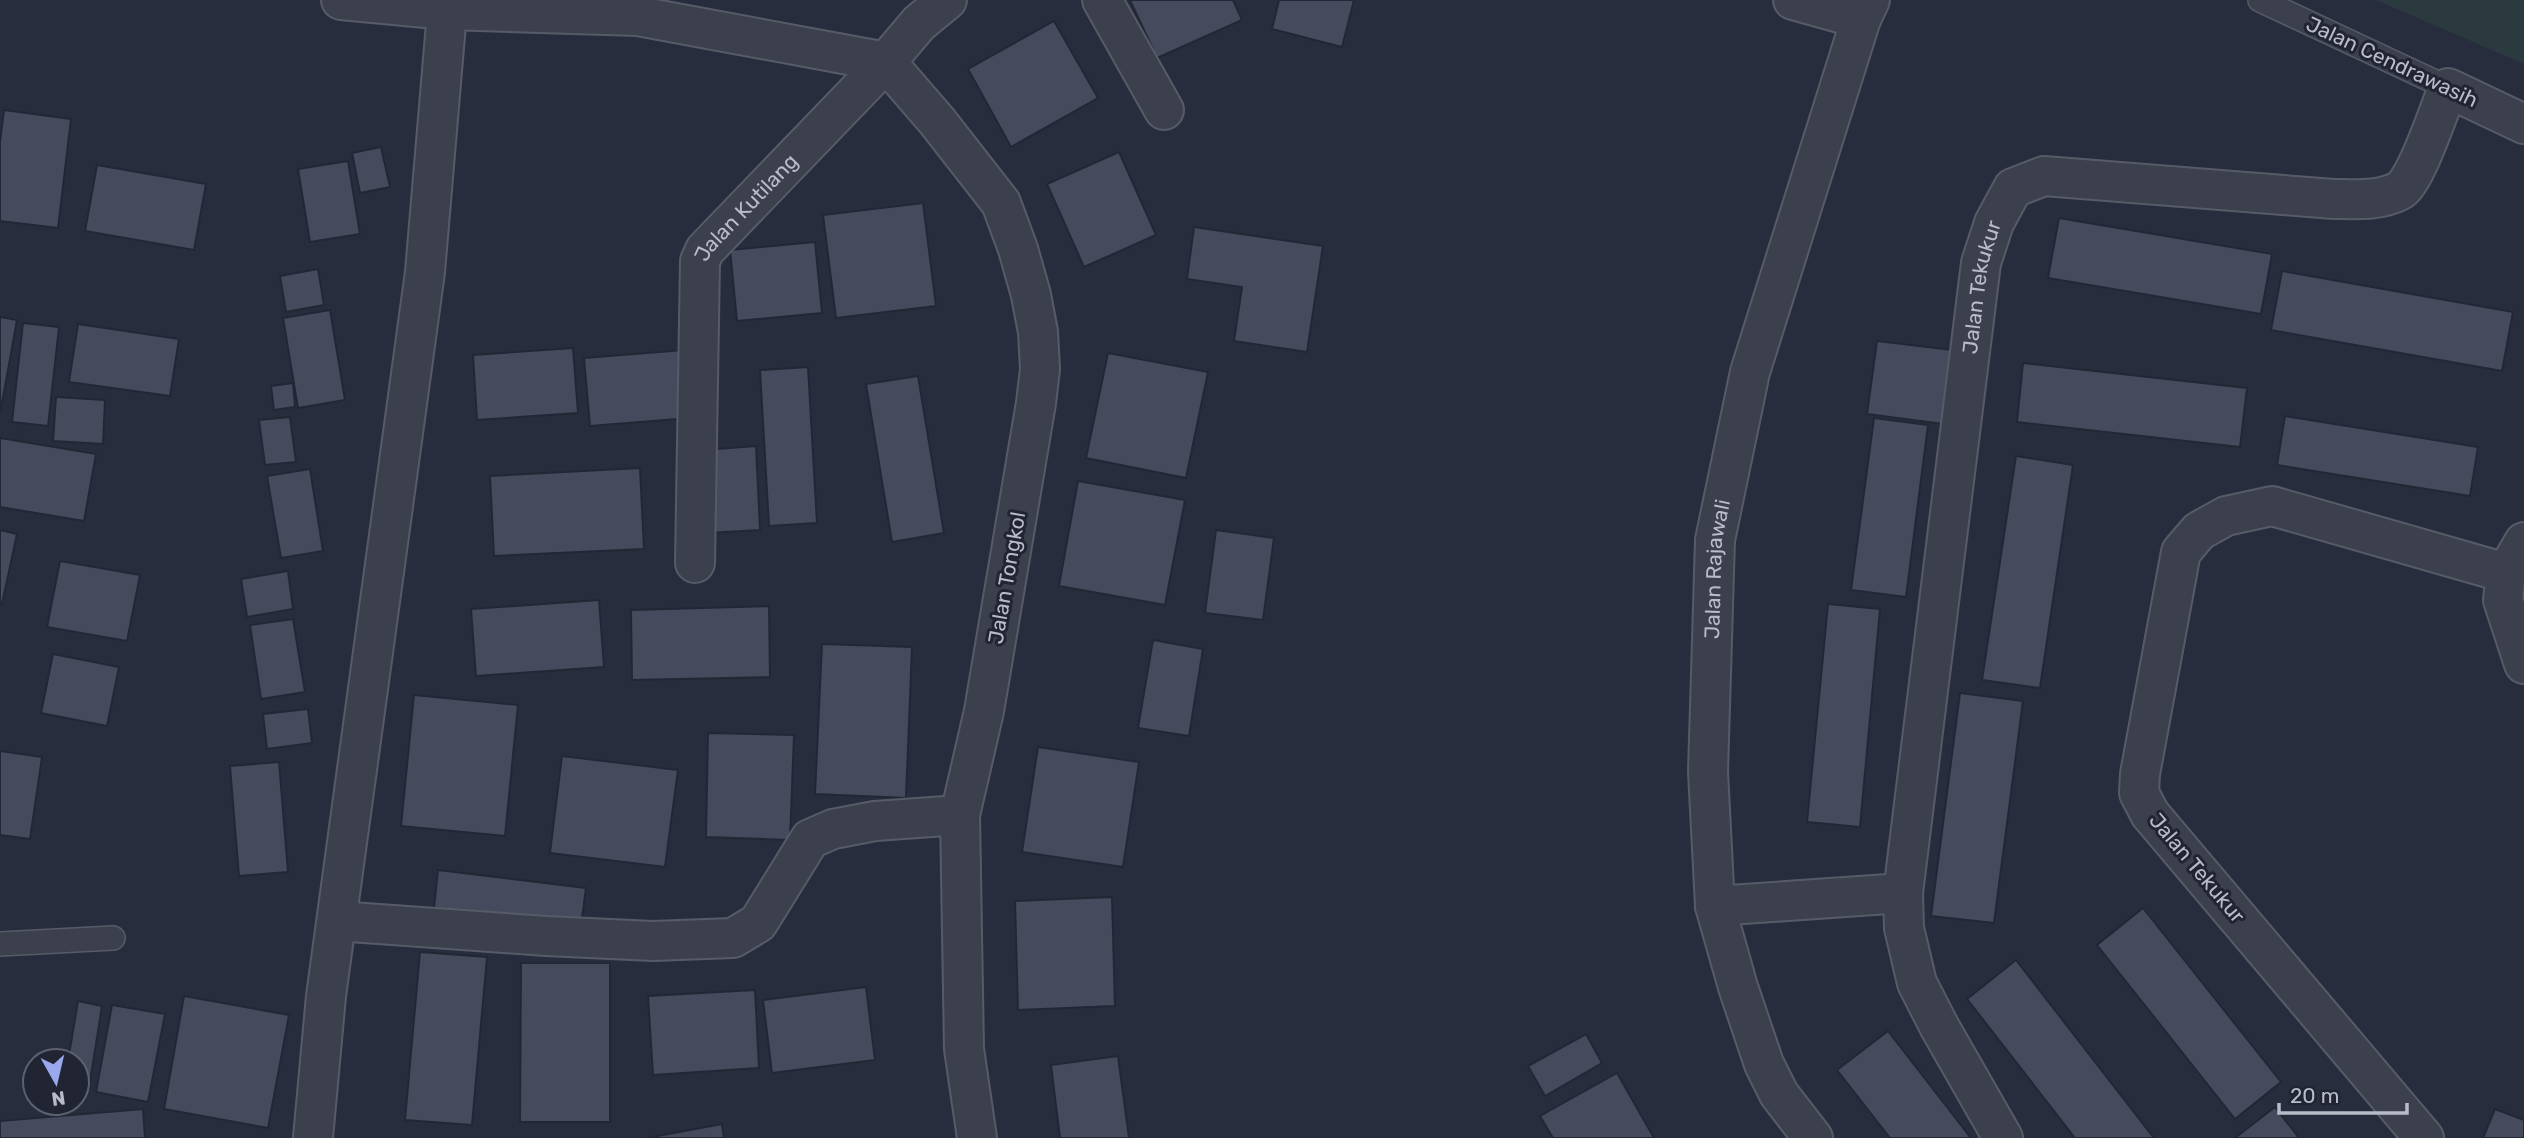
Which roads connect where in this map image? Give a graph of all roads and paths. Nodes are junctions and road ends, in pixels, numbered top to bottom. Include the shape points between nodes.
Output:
1 (341, 0) edge
2 (947, 0) edge
3 (1102, 0) edge
4 (1793, 0) edge
5 (2260, 0) edge
6 (447, 5) edge
7 (1866, 10) edge
8 (886, 62) junction
9 (2448, 88) junction
10 (1164, 110) dead end
11 (2524, 124) edge
12 (2515, 558) edge
13 (695, 563) dead end
14 (2524, 664) edge
15 (960, 815) junction
16 (1903, 893) junction
17 (1716, 906) junction
18 (337, 921) junction
19 (113, 938) dead end
20 (0, 944) edge
21 (313, 1138) edge
22 (977, 1138) edge
23 (1813, 1138) edge
24 (2003, 1138) edge
25 (2424, 1138) edge

1 - 6 street
2 - 8 street, Jalan Kutilang via 919,23
3 - 10 street
4 - 7 street
5 - 9 lane, Jalan Cendrawasih
6 - 8 street via 638,16
6 - 18 street via 425,272
7 - 17 street, Jalan Rajawali via 1750,372 1715,540 1708,772
8 - 13 street, Jalan Kutilang via 713,240 700,261
8 - 15 street, Jalan Tongkol via 1001,203 1018,249 1038,332 1036,403 984,711
9 - 11 street, Jalan Cendrawasih
9 - 16 street, Jalan Tekukur via 2403,190 2376,199 2334,200 2043,176 2013,188 1994,223 1981,263
12 - 14 street via 2503,600
12 - 25 street, Jalan Tekukur via 2272,506 2227,516 2199,531 2181,552 2140,774 2139,793 2150,814
15 - 18 street via 875,821 810,839 758,923 733,939 653,941
15 - 22 street, Jalan Tongkol via 964,1049
16 - 17 street
16 - 24 street, Jalan Tekukur via 1904,928 1917,983
17 - 23 street, Jalan Rajawali via 1764,1064 1779,1094
18 - 21 street
19 - 20 lane

